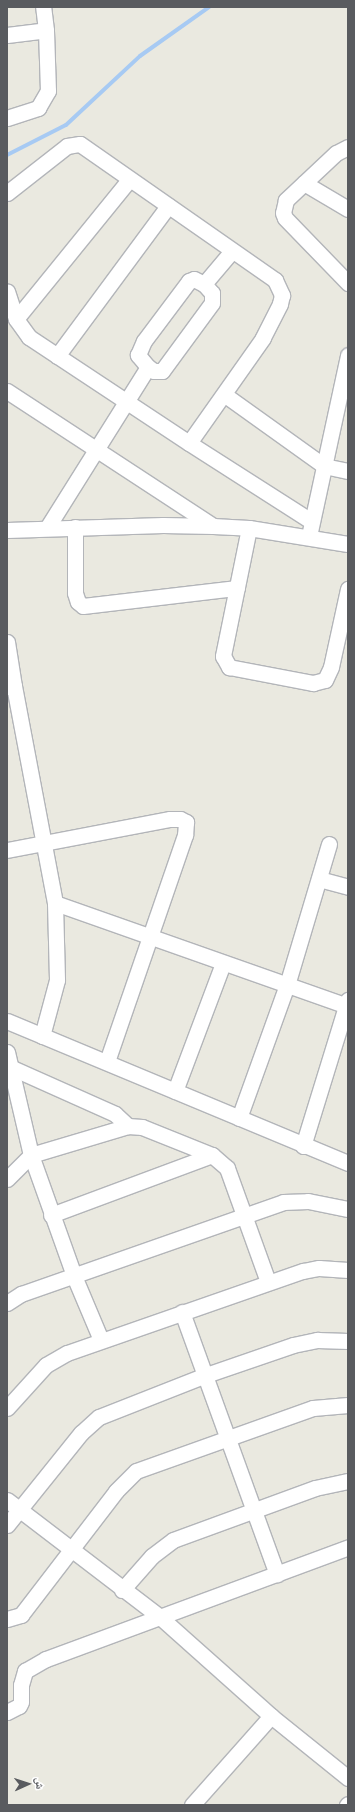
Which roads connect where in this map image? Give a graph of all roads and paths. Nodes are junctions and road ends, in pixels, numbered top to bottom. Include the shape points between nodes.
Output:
1 (43, 7) edge
2 (46, 30) junction
3 (7, 35) edge
4 (7, 118) edge
5 (348, 147) edge
6 (129, 180) junction
7 (304, 183) junction
8 (7, 193) edge
9 (168, 206) junction
10 (348, 209) edge
11 (232, 250) junction
12 (348, 283) edge
13 (204, 284) junction
14 (7, 290) edge
15 (16, 319) junction
16 (348, 355) edge
17 (57, 356) junction
18 (148, 367) junction
19 (7, 391) edge
20 (224, 395) junction
21 (126, 402) junction
22 (189, 443) junction
23 (97, 451) junction
24 (324, 466) junction
25 (348, 471) edge
26 (311, 521) junction
27 (213, 526) junction
28 (75, 527) junction
29 (47, 528) junction
30 (249, 528) junction
31 (7, 530) edge
32 (309, 536) junction
33 (348, 544) edge
34 (237, 588) junction
35 (348, 589) edge
36 (7, 642) edge
37 (10, 686) edge
38 (44, 843) junction
39 (329, 844) dead end
40 (7, 850) edge
41 (319, 879) junction
42 (348, 886) edge
43 (55, 903) junction
44 (150, 938) junction
45 (223, 963) junction
46 (286, 985) junction
47 (347, 1004) edge
48 (7, 1021) edge
49 (42, 1036) junction
50 (7, 1052) edge
51 (107, 1062) junction
52 (10, 1067) junction
53 (175, 1091) junction
54 (239, 1118) junction
55 (128, 1126) junction
56 (303, 1146) junction
57 (31, 1155) junction
58 (212, 1155) junction
59 (348, 1164) edge
60 (7, 1179) edge
61 (348, 1209) edge
62 (52, 1215) junction
63 (243, 1215) junction
64 (348, 1270) edge
65 (74, 1276) junction
66 (268, 1282) junction
67 (7, 1303) edge
68 (182, 1312) junction
69 (101, 1340) junction
70 (348, 1340) edge
71 (203, 1376) junction
72 (348, 1405) edge
73 (7, 1408) edge
74 (226, 1438) junction
75 (348, 1481) edge
76 (7, 1500) edge
77 (253, 1509) junction
78 (20, 1510) junction
79 (7, 1525) edge
80 (348, 1547) edge
81 (70, 1549) junction
82 (277, 1574) junction
83 (122, 1590) junction
84 (160, 1618) junction
85 (7, 1619) edge
86 (7, 1712) edge
87 (271, 1716) junction
88 (348, 1778) edge
89 (198, 1803) edge

1 - 2 street
2 - 3 street
2 - 4 street via 49,80 45,99 30,112
5 - 7 street via 336,152
6 - 8 street via 80,144 72,144
6 - 9 street
6 - 15 street
7 - 10 street
7 - 12 street via 286,200 285,218
9 - 11 street
9 - 17 street
11 - 13 street
11 - 20 street via 275,280 282,295 263,338
13 - 18 street via 212,293 212,303 162,371
13 - 18 street via 189,281 144,341 138,355
14 - 15 street
15 - 17 street via 29,337
16 - 24 street
17 - 21 street
18 - 21 street
19 - 23 street
20 - 22 street
20 - 24 street
21 - 22 street
21 - 23 street
22 - 26 street
23 - 27 street
23 - 29 street
24 - 25 street
24 - 26 street
26 - 32 street
27 - 28 street
27 - 30 street
28 - 29 street
28 - 34 street via 76,593 78,602 83,606
29 - 31 street
30 - 32 street
30 - 34 street
32 - 33 street
34 - 35 street via 224,648 226,664 232,668 320,683 328,676 331,666
36 - 37 street
37 - 38 street
38 - 40 street
38 - 43 street
38 - 44 street via 170,819 184,820 185,835
39 - 41 street
41 - 42 street
41 - 46 street
43 - 44 street
43 - 49 street via 57,980
44 - 45 street
44 - 51 street
45 - 46 street
45 - 53 street
46 - 47 street
46 - 54 street
47 - 56 street
48 - 49 street
49 - 51 street
50 - 52 street
51 - 53 street
52 - 55 street via 116,1114
52 - 57 street
53 - 54 street
54 - 56 street
55 - 57 street
55 - 58 street via 142,1127
56 - 59 street
57 - 60 street
57 - 62 street
58 - 62 street
58 - 63 street via 226,1168
61 - 63 street via 294,1201
62 - 65 street
63 - 65 street
63 - 66 street
64 - 66 street via 319,1268
65 - 67 street via 18,1295
65 - 69 street
66 - 68 street
68 - 69 street
68 - 71 street
69 - 73 street via 46,1365
70 - 71 street via 317,1340 293,1345
71 - 74 street
71 - 78 street via 107,1413 91,1423
72 - 74 street via 313,1408
74 - 77 street
74 - 81 street via 136,1471 116,1491
75 - 77 street via 315,1488
76 - 78 street
77 - 82 street
77 - 83 street via 173,1540 152,1556
78 - 79 street
78 - 81 street
80 - 82 street
81 - 83 street
81 - 85 street via 21,1615
82 - 84 street
83 - 84 street
84 - 86 street via 34,1665 25,1671 22,1677 19,1706
84 - 87 street
87 - 88 street
87 - 89 street

